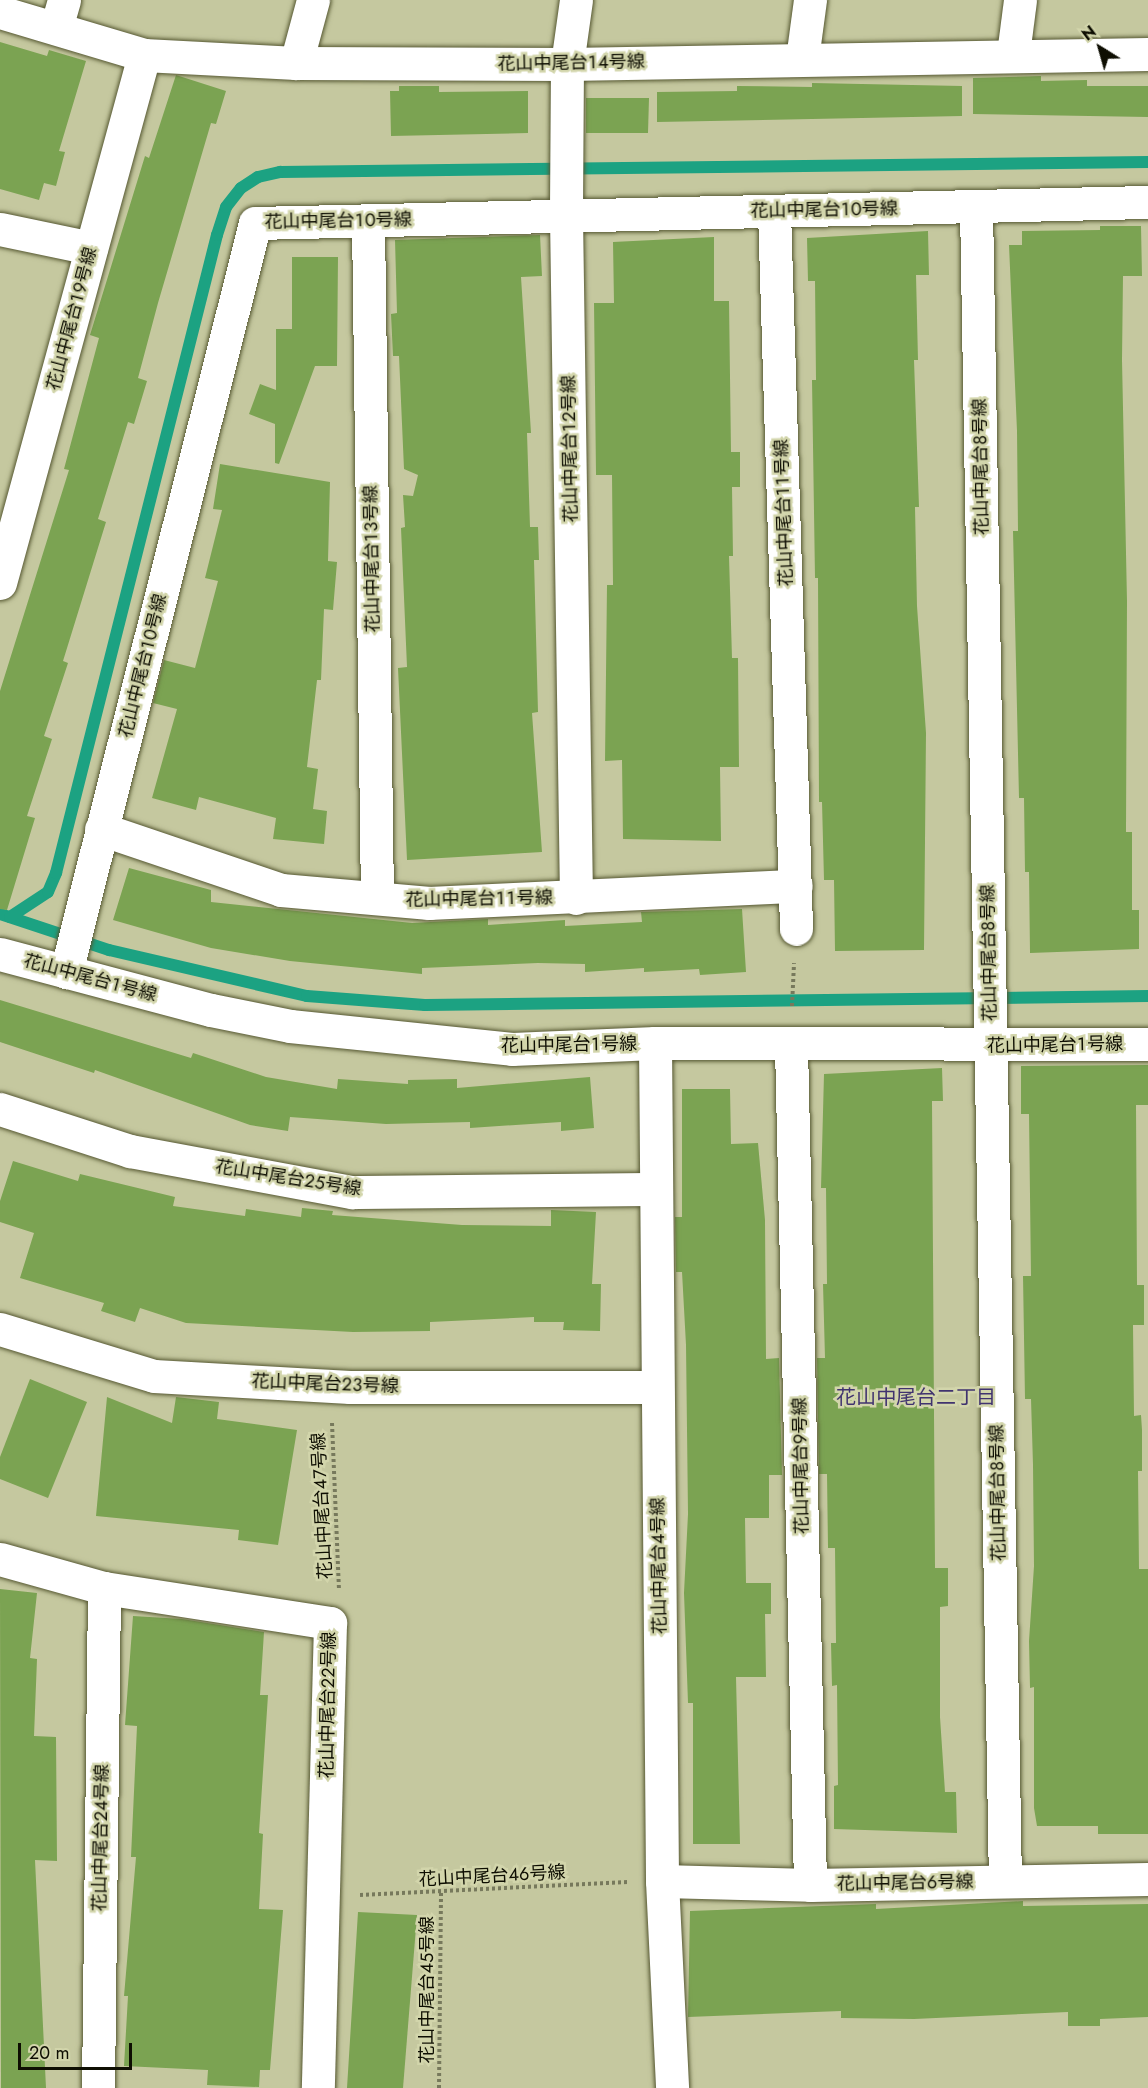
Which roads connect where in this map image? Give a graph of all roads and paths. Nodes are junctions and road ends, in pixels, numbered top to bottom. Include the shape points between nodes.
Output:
1 (313, 0) edge
2 (576, 0) edge
3 (810, 0) edge
4 (1020, 0) edge
5 (0, 12) edge
6 (60, 14) edge
7 (1013, 54) junction
8 (1148, 54) edge
9 (144, 55) junction
10 (802, 59) junction
11 (296, 63) junction
12 (567, 64) junction
13 (1148, 202) edge
14 (566, 206) junction
15 (976, 206) junction
16 (774, 211) junction
17 (368, 221) junction
18 (0, 229) edge
19 (91, 248) junction
20 (0, 583) edge
21 (101, 829) junction
22 (796, 886) junction
23 (377, 898) junction
24 (576, 898) junction
25 (796, 929) dead end
26 (0, 954) edge
27 (68, 967) junction
28 (794, 975) dead end
29 (792, 1031) junction
30 (990, 1035) junction
31 (655, 1043) junction
32 (1148, 1044) edge
33 (0, 1109) edge
34 (656, 1188) junction
35 (0, 1329) edge
36 (330, 1386) junction
37 (657, 1387) junction
38 (0, 1558) edge
39 (104, 1588) junction
40 (330, 1623) junction
41 (1148, 1879) edge
42 (1005, 1880) junction
43 (662, 1881) junction
44 (810, 1885) junction
45 (441, 1892) junction
46 (323, 1897) junction
47 (98, 2088) edge
48 (318, 2088) edge
49 (439, 2088) edge
50 (672, 2088) edge

1 - 11 street
2 - 12 street, 花山中尾台１２号線
3 - 10 street
4 - 7 street
5 - 6 street, 花山中尾台１４号線
6 - 9 street, 花山中尾台１４号線
7 - 8 street, 花山中尾台１４号線
7 - 10 street, 花山中尾台１４号線
9 - 11 street, 花山中尾台１４号線
9 - 19 street, 花山中尾台１９号線
10 - 12 street, 花山中尾台１４号線
11 - 12 street, 花山中尾台１４号線
12 - 14 street, 花山中尾台１２号線
13 - 15 street, 花山中尾台１０号線
14 - 16 street, 花山中尾台１０号線
14 - 17 street, 花山中尾台１０号線
14 - 24 street, 花山中尾台１２号線
15 - 16 street, 花山中尾台１０号線
15 - 30 street, 花山中尾台８号線
16 - 22 street, 花山中尾台１１号線
17 - 21 street, 花山中尾台１０号線 via 255,223
17 - 23 street, 花山中尾台１３号線
18 - 19 street
19 - 20 street, 花山中尾台１９号線
21 - 23 street, 花山中尾台１１号線 via 281,890
21 - 27 street, 花山中尾台１０号線
22 - 24 street, 花山中尾台１１号線
22 - 25 street, 花山中尾台１１号線
23 - 24 street, 花山中尾台１１号線 via 429,903
26 - 27 street, 花山中尾台１号線
27 - 31 street, 花山中尾台１号線 via 211,1010 290,1026 512,1049
28 - 29 path
29 - 30 street, 花山中尾台１号線
29 - 31 street, 花山中尾台１号線
29 - 44 street, 花山中尾台９号線
30 - 32 street, 花山中尾台１号線
30 - 42 street, 花山中尾台８号線
31 - 34 street, 花山中尾台４号線
33 - 34 street, 花山中尾台２５号線 via 130,1151 352,1192
34 - 37 street, 花山中尾台４号線
35 - 36 street, 花山中尾台２３号線 via 154,1376
36 - 37 street, 花山中尾台２３号線
36 - 40 path, 花山中尾台４７号線 via 341,1580
37 - 43 street, 花山中尾台４号線
38 - 39 street, 花山中尾台２２号線
39 - 40 street, 花山中尾台２２号線
39 - 47 street, 花山中尾台２４号線
40 - 46 street, 花山中尾台２２号線
41 - 42 street, 花山中尾台６号線
42 - 44 street, 花山中尾台６号線
43 - 44 street, 花山中尾台６号線
43 - 45 path, 花山中尾台４６号線
43 - 50 street, 花山中尾台４号線
45 - 46 path, 花山中尾台４６号線
45 - 49 path, 花山中尾台４５号線
46 - 48 street, 花山中尾台２２号線

